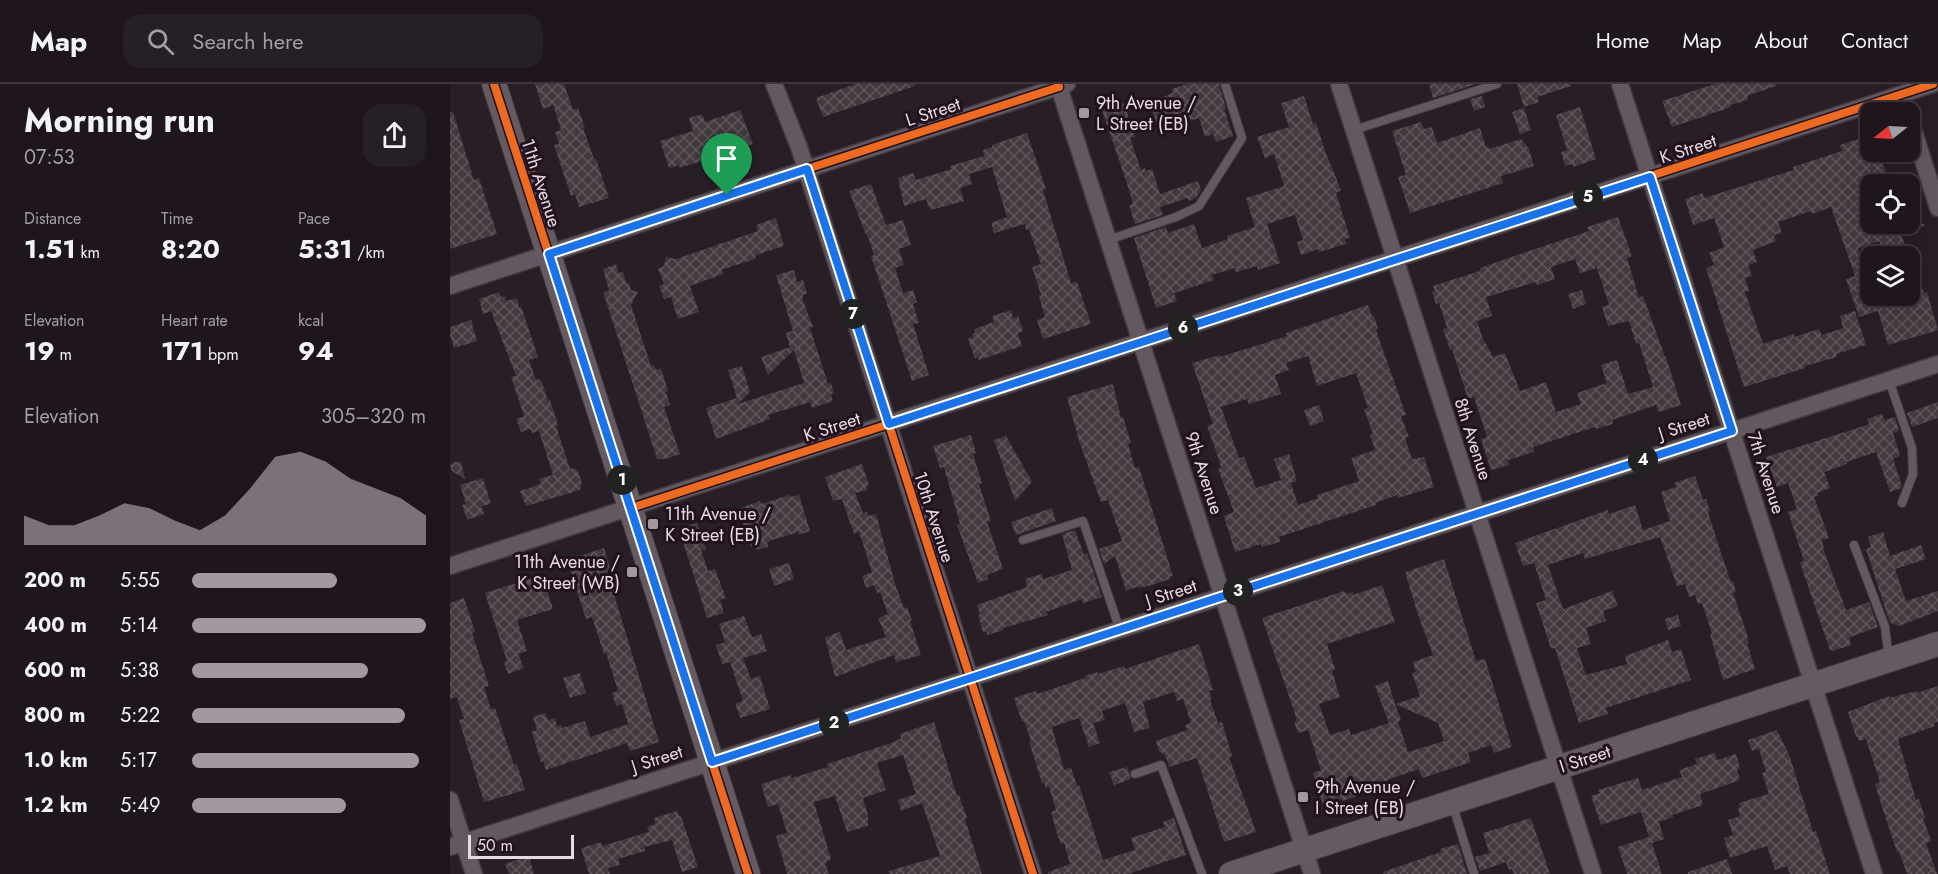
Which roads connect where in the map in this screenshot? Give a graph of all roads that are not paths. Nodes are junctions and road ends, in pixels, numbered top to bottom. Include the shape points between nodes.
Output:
1 (494, 84) edge
2 (774, 84) edge
3 (1225, 84) edge
4 (1339, 84) edge
5 (1497, 84) edge
6 (1620, 84) edge
7 (1933, 84) edge
8 (1062, 85) edge
9 (1900, 89) edge
10 (1354, 130) junction
11 (1920, 151) edge
12 (807, 169) junction
13 (1650, 177) junction
14 (1938, 208) edge
15 (1108, 240) junction
16 (549, 254) junction
17 (1395, 260) junction
18 (450, 286) edge
19 (1141, 342) junction
20 (1938, 364) edge
21 (1889, 380) junction
22 (889, 424) junction
23 (1732, 431) junction
24 (1902, 503) dead end
25 (631, 508) junction
26 (1477, 514) junction
27 (1023, 540) dead end
28 (1854, 546) dead end
29 (450, 566) edge
30 (1222, 597) junction
31 (1120, 631) junction
32 (1938, 644) edge
33 (1889, 660) junction
34 (970, 679) junction
35 (1814, 686) junction
36 (712, 762) junction
37 (1559, 768) junction
38 (1135, 774) dead end
39 (450, 800) edge
40 (1452, 802) junction
41 (457, 844) edge
42 (1304, 850) junction
43 (474, 874) edge
44 (748, 874) edge
45 (1033, 874) edge
46 (1202, 874) edge
47 (1232, 874) edge
48 (1312, 874) edge
49 (1474, 874) edge
50 (1593, 874) edge
51 (1874, 874) edge

1 - 16 street, 11th Avenue
2 - 12 street, 10th Avenue
3 - 15 lane via 1242,138 1200,206
4 - 10 street, 8th Avenue
5 - 10 lane
6 - 13 street, 7th Avenue
7 - 9 street, K Street
8 - 12 street, L Street
8 - 15 street, 9th Avenue
9 - 13 street, K Street
10 - 17 street, 8th Avenue
11 - 14 street
12 - 16 street, L Street
12 - 22 street, 10th Avenue
13 - 17 street, K Street
13 - 23 street, 7th Avenue
15 - 19 street, 9th Avenue
16 - 18 street, L Street
16 - 25 street, 11th Avenue
17 - 19 street, K Street
17 - 26 street, 8th Avenue
19 - 22 street, K Street
19 - 30 street, 9th Avenue
20 - 21 street, J Street
21 - 23 street, J Street
21 - 24 lane via 1911,448 1913,474
22 - 25 street, K Street
22 - 34 street, 10th Avenue
23 - 26 street, J Street
23 - 35 street, 7th Avenue
25 - 29 street, K Street
25 - 36 street, 11th Avenue
26 - 30 street, J Street
26 - 37 street, 8th Avenue
27 - 31 lane via 1083,521
28 - 33 lane via 1885,627
30 - 31 street, J Street
30 - 42 street, 9th Avenue
31 - 34 street, J Street
32 - 33 street, I Street
33 - 35 street, I Street
34 - 36 street, J Street
34 - 45 street, 10th Avenue
35 - 37 street, I Street
35 - 51 street, 7th Avenue
36 - 41 street, J Street
36 - 44 street, 11th Avenue
37 - 40 street, I Street
37 - 50 street, 8th Avenue
38 - 46 lane via 1161,765
39 - 41 street
40 - 42 street, I Street
40 - 49 lane
41 - 43 street
42 - 47 street, I Street
42 - 48 street, 9th Avenue

